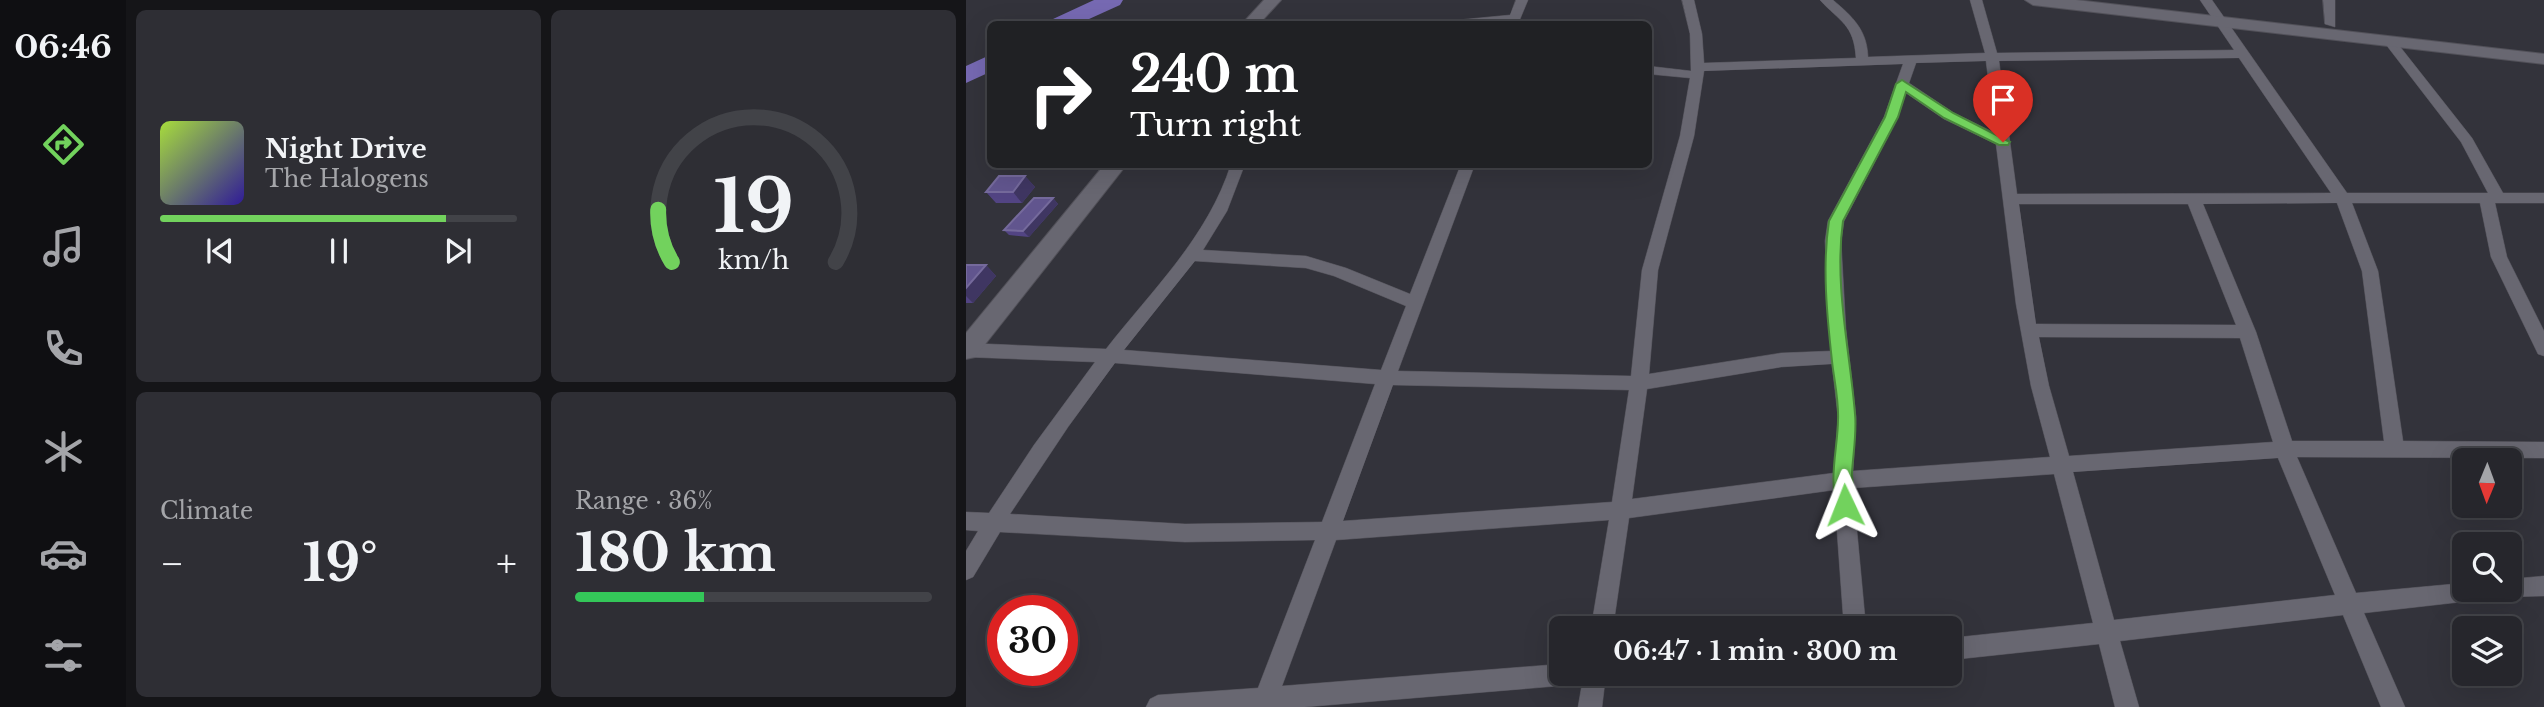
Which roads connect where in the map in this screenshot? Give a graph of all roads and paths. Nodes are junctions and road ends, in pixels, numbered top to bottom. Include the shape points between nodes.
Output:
1 (1273, 0) edge
2 (1522, 0) edge
3 (1688, 0) edge
4 (1826, 0) edge
5 (1976, 0) edge
6 (2033, 0) edge
7 (2125, 0) edge
8 (2329, 0) edge
9 (2211, 10) edge
10 (1253, 21) edge
11 (1513, 21) edge
12 (2331, 24) junction
13 (2390, 42) junction
14 (2544, 48) edge
15 (2245, 54) junction
16 (1993, 57) junction
17 (1911, 59) junction
18 (2544, 59) edge
19 (1862, 60) junction
20 (1652, 70) edge
21 (1696, 71) junction
22 (1902, 84) junction
23 (2003, 142) junction
24 (1113, 168) edge
25 (1237, 168) edge
26 (1466, 168) edge
27 (2342, 198) junction
28 (2492, 198) junction
29 (2544, 198) edge
30 (2011, 199) junction
31 (2194, 199) junction
32 (1190, 254) junction
33 (1415, 303) junction
34 (2030, 331) junction
35 (2248, 332) junction
36 (2544, 349) edge
37 (966, 350) edge
38 (1110, 356) junction
39 (1840, 357) junction
40 (1387, 378) junction
41 (1639, 383) junction
42 (2286, 449) junction
43 (2395, 449) junction
44 (2544, 450) edge
45 (2060, 465) junction
46 (1843, 480) junction
47 (1620, 510) junction
48 (966, 521) edge
49 (993, 522) junction
50 (1329, 531) junction
51 (966, 570) edge
52 (2544, 586) edge
53 (2522, 588) edge
54 (2452, 594) edge
55 (2350, 602) junction
56 (1604, 616) edge
57 (1854, 616) edge
58 (2106, 634) junction
59 (1962, 648) edge
60 (1549, 677) edge
61 (1593, 686) edge
62 (1264, 703) edge
63 (1158, 707) edge
64 (1590, 707) edge
65 (2127, 707) edge
66 (2393, 707) edge

1 - 10 main road
2 - 11 street
3 - 21 street via 1697,44
4 - 19 street via 1857,28
5 - 16 street
6 - 9 main road
7 - 9 main road
8 - 12 street
9 - 12 main road
9 - 13 main road
9 - 15 street
12 - 14 main road
13 - 18 main road
13 - 28 street via 2468,141
15 - 16 street
15 - 27 street
16 - 17 street
16 - 23 street
17 - 19 street
17 - 22 street
19 - 21 street
20 - 21 street
21 - 41 street via 1681,163 1650,270
22 - 23 street via 1949,116
22 - 39 street via 1891,117 1836,221 1833,241
23 - 30 street
24 - 37 main road
25 - 32 street via 1214,221
26 - 33 street
27 - 28 street
27 - 31 street
27 - 43 street via 2370,271
28 - 29 street
28 - 36 street via 2499,257
30 - 31 street
30 - 34 street
31 - 35 street
32 - 33 street via 1306,262
32 - 38 street
33 - 40 street
34 - 35 street
34 - 45 street
35 - 42 street
37 - 38 street
38 - 40 street
38 - 49 street
39 - 41 street via 1781,360
39 - 46 street via 1847,417
40 - 41 street
40 - 50 street
41 - 47 street
42 - 43 street
42 - 45 street
42 - 55 street
43 - 44 street
45 - 46 street
45 - 58 street
46 - 47 street
46 - 57 street
47 - 50 street
47 - 56 street
48 - 49 street
49 - 50 street via 1185,533
49 - 51 street
50 - 62 street
52 - 53 street
54 - 55 street
55 - 58 street
55 - 66 street
58 - 59 street
58 - 65 street
60 - 62 street
61 - 64 street
62 - 63 street

